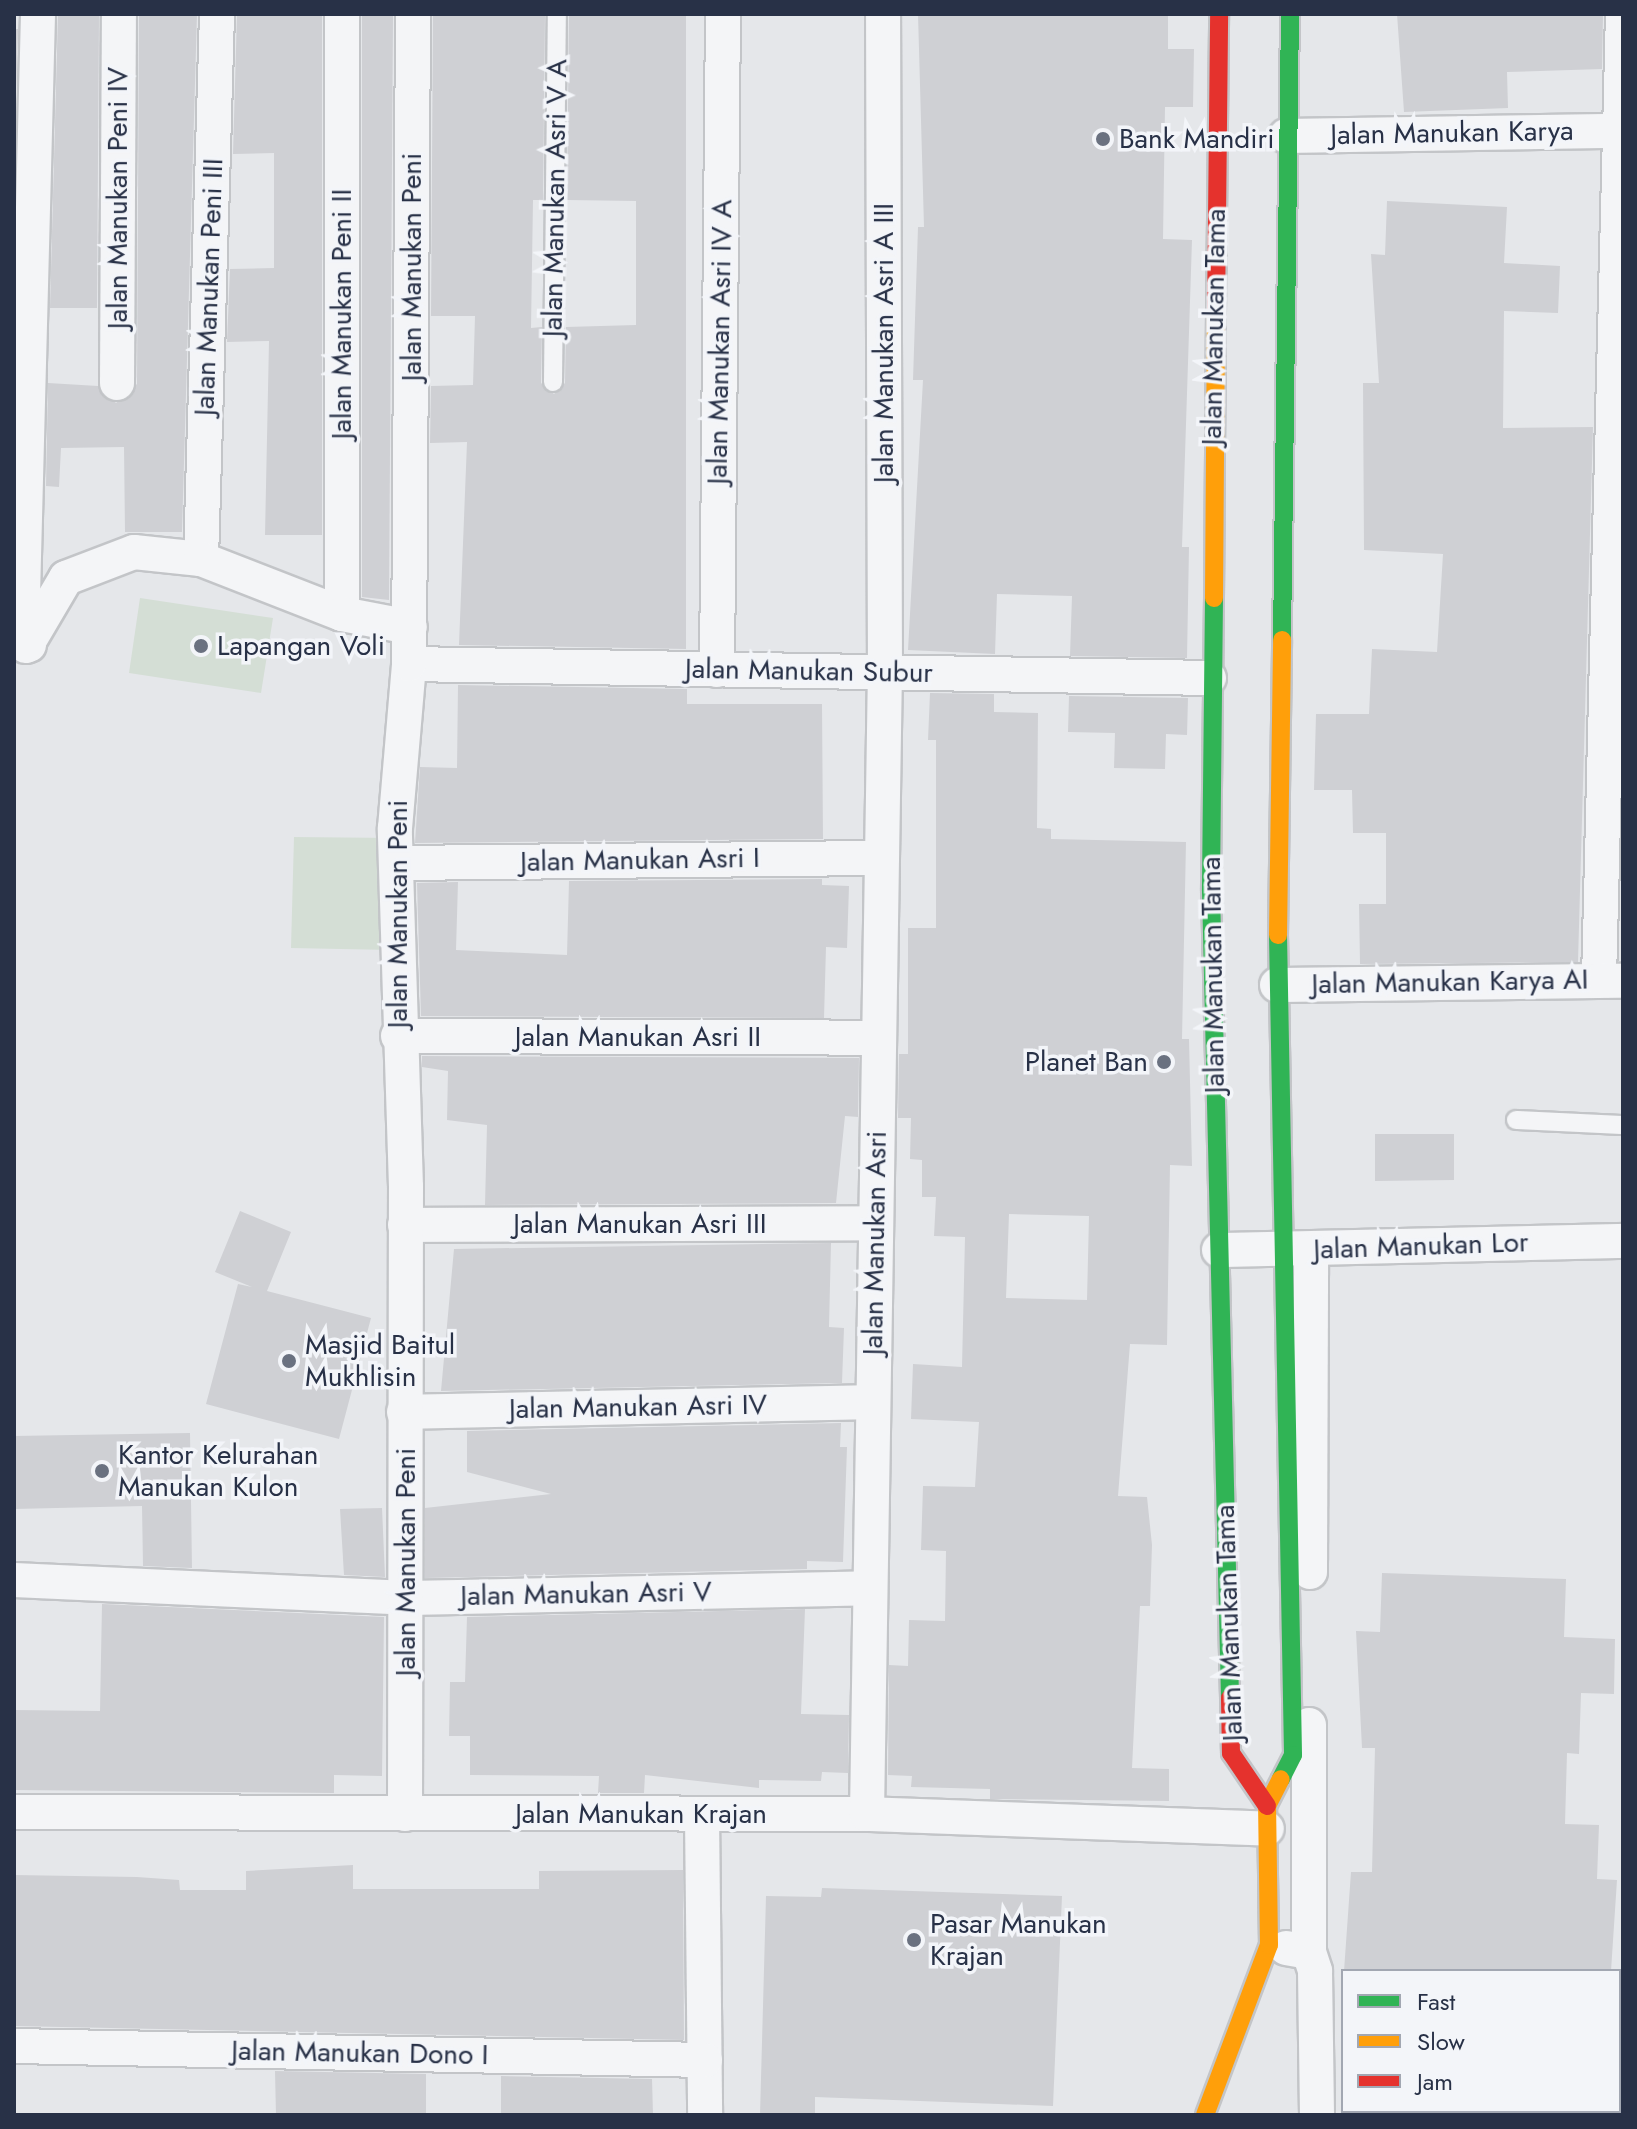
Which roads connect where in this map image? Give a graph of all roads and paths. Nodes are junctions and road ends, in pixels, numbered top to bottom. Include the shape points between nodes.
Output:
1 (38, 14) edge
2 (119, 14) edge
3 (217, 14) edge
4 (342, 14) edge
5 (413, 14) edge
6 (557, 14) edge
7 (723, 14) edge
8 (883, 14) edge
9 (1219, 14) edge
10 (1290, 14) edge
11 (1623, 14) edge
12 (24, 99) edge
13 (1619, 131) junction
14 (1286, 136) junction
15 (22, 271) edge
16 (553, 382) dead end
17 (117, 383) dead end
18 (1616, 410) edge
19 (201, 559) junction
20 (342, 614) junction
21 (410, 627) junction
22 (22, 647) edge
23 (409, 664) junction
24 (717, 670) junction
25 (885, 673) junction
26 (1209, 678) junction
27 (882, 858) junction
28 (398, 863) junction
29 (1211, 891) junction
30 (1279, 891) junction
31 (1611, 980) edge
32 (1277, 985) junction
33 (398, 1036) junction
34 (878, 1038) junction
35 (1516, 1120) dead end
36 (1623, 1125) edge
37 (875, 1223) junction
38 (405, 1225) junction
39 (1623, 1241) edge
40 (1219, 1250) junction
41 (1295, 1250) junction
42 (872, 1402) junction
43 (404, 1412) junction
44 (14, 1580) edge
45 (870, 1588) junction
46 (408, 1598) junction
47 (14, 1812) edge
48 (405, 1814) junction
49 (867, 1814) junction
50 (702, 1815) junction
51 (1267, 1818) junction
52 (1269, 1945) junction
53 (1309, 1952) junction
54 (14, 2046) edge
55 (705, 2060) junction
56 (705, 2115) edge
57 (1205, 2115) edge
58 (1317, 2115) edge

1 - 12 street
2 - 17 street, Jalan Manukan Peni IV
3 - 19 street, Jalan Manukan Peni III
4 - 20 street, Jalan Manukan Peni II
5 - 21 street, Jalan Manukan Peni
6 - 16 lane, Jalan Manukan Asri V A
7 - 24 street, Jalan Manukan Asri IV A
8 - 25 street, Jalan Manukan Asri A III
9 - 26 street, Jalan Manukan Tama
10 - 14 street
11 - 13 street
12 - 15 street
13 - 14 street, Jalan Manukan Karya
13 - 18 street
14 - 30 street
15 - 22 street
18 - 31 street
19 - 20 street
19 - 22 street via 134,552 93,562 66,578
20 - 21 street
21 - 23 street, Jalan Manukan Peni
23 - 24 street, Jalan Manukan Subur
23 - 28 street, Jalan Manukan Peni
24 - 25 street, Jalan Manukan Subur
25 - 26 street, Jalan Manukan Subur
25 - 27 street, Jalan Manukan Asri
26 - 29 street, Jalan Manukan Tama
27 - 28 street, Jalan Manukan Asri I
27 - 34 street, Jalan Manukan Asri
28 - 33 street, Jalan Manukan Peni
29 - 30 street
29 - 40 street, Jalan Manukan Tama
30 - 32 street
31 - 32 street, Jalan Manukan Karya AI
32 - 41 street
33 - 34 street, Jalan Manukan Asri II
33 - 38 street, Jalan Manukan Peni
34 - 37 street, Jalan Manukan Asri
35 - 36 lane
37 - 38 street, Jalan Manukan Asri III
37 - 42 street, Jalan Manukan Asri
38 - 43 street, Jalan Manukan Peni
39 - 41 street, Jalan Manukan Lor
40 - 41 street, Jalan Manukan Lor
40 - 51 street, Jalan Manukan Tama via 1231,1753
41 - 51 street via 1293,1755
41 - 53 street
42 - 43 street, Jalan Manukan Asri IV
42 - 45 street, Jalan Manukan Asri
43 - 46 street, Jalan Manukan Peni
44 - 46 street, Jalan Manukan Asri V
45 - 46 street, Jalan Manukan Asri V
45 - 49 street, Jalan Manukan Asri
46 - 48 street, Jalan Manukan Peni
47 - 48 street, Jalan Manukan Krajan
48 - 50 street, Jalan Manukan Krajan
49 - 50 street, Jalan Manukan Krajan
49 - 51 street, Jalan Manukan Krajan
50 - 55 street
51 - 52 street
52 - 53 street
52 - 57 street
53 - 58 street
54 - 55 street, Jalan Manukan Dono I
55 - 56 street

